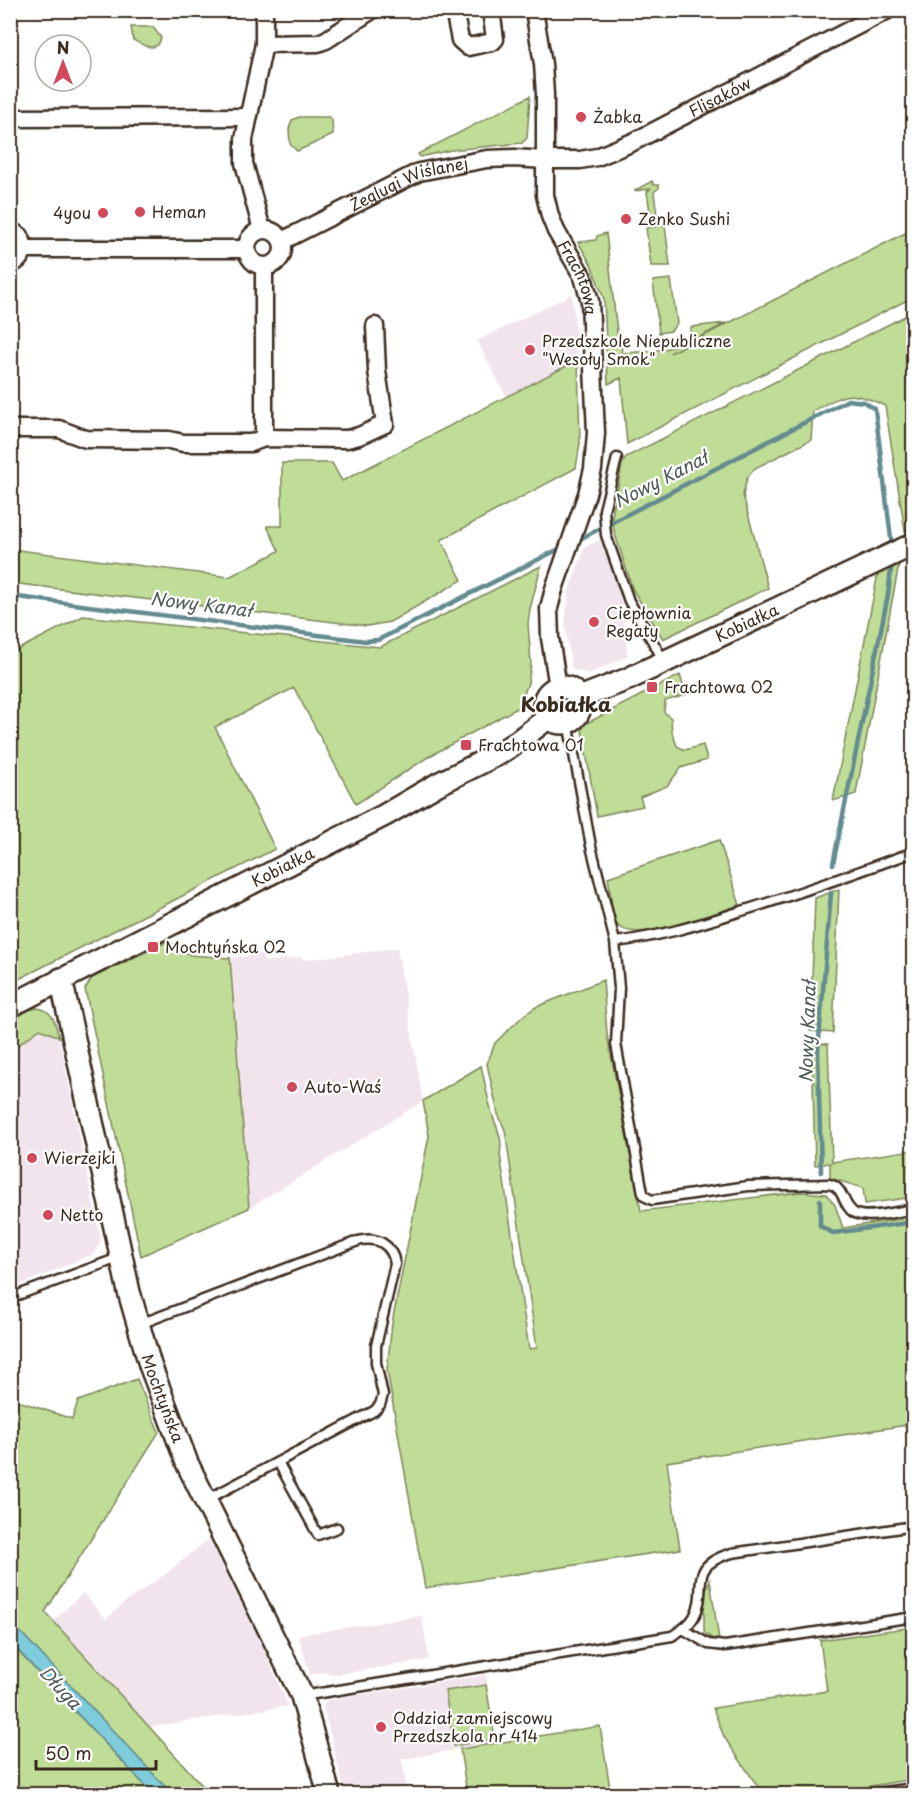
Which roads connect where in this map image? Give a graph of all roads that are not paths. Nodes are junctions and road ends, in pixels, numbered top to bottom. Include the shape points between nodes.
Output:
1 (264, 10) edge
2 (372, 10) edge
3 (454, 10) edge
4 (491, 10) edge
5 (534, 10) edge
6 (888, 10) edge
7 (264, 44) junction
8 (248, 117) junction
9 (10, 118) edge
10 (545, 160) junction
11 (10, 230) edge
12 (262, 230) junction
13 (282, 241) junction
14 (24, 249) junction
15 (246, 249) junction
16 (10, 265) edge
17 (264, 267) junction
18 (375, 326) dead end
19 (10, 429) edge
20 (264, 438) junction
21 (617, 458) dead end
22 (910, 546) edge
23 (664, 662) junction
24 (558, 687) junction
25 (579, 698) junction
26 (558, 720) junction
27 (914, 852) edge
28 (615, 942) junction
29 (61, 979) junction
30 (10, 1006) edge
31 (914, 1209) edge
32 (121, 1256) junction
33 (10, 1298) edge
34 (138, 1325) junction
35 (278, 1462) junction
36 (205, 1500) junction
37 (914, 1526) edge
38 (338, 1528) dead end
39 (914, 1617) edge
40 (683, 1629) junction
41 (302, 1696) junction
42 (914, 1788) edge
43 (329, 1794) edge
44 (869, 1794) edge

1 - 7 street
2 - 7 street via 318,43
3 - 4 street via 460,40 468,47 495,39
5 - 10 street, Frachtowa via 543,64
6 - 10 street, Flisaków via 616,150 580,160
7 - 8 street
8 - 9 street
8 - 12 street via 244,163
10 - 13 street, Żeglugi Wiślanej via 487,159 419,172
10 - 24 street, Frachtowa via 545,195 550,216 583,277 590,301 596,433 584,506 554,589 549,616
11 - 14 street via 20,236
12 - 13 street via 274,232
12 - 15 street via 248,240
13 - 17 street via 280,259
14 - 15 street
14 - 16 street via 20,259
15 - 17 street via 253,262
17 - 20 street
18 - 20 street via 385,424 347,439
19 - 20 street via 58,429 86,439 183,443 251,443
21 - 23 lane via 603,522 629,601
22 - 23 street, Kobiałka
23 - 25 street, Kobiałka
24 - 25 street via 569,688
24 - 26 street via 549,691 543,704
25 - 26 street via 579,712
26 - 28 lane
26 - 29 street, Kobiałka via 385,815
27 - 28 lane via 680,930
28 - 31 lane via 619,988 616,1044 646,1197 652,1200 748,1186 829,1184 836,1185 849,1208 858,1215
29 - 30 street, Kobiałka
29 - 32 street, Mochtyńska
32 - 33 lane
32 - 34 street, Mochtyńska
34 - 35 lane via 358,1240 373,1239 386,1245 395,1264 375,1354 383,1395 380,1405
34 - 36 street, Mochtyńska via 160,1397
35 - 36 lane
35 - 38 lane via 318,1535
36 - 41 street, Mochtyńska
37 - 40 lane via 719,1556 703,1571 697,1611
39 - 40 lane via 725,1646 708,1644
40 - 41 lane via 672,1636
41 - 43 street, Mochtyńska
42 - 44 lane

